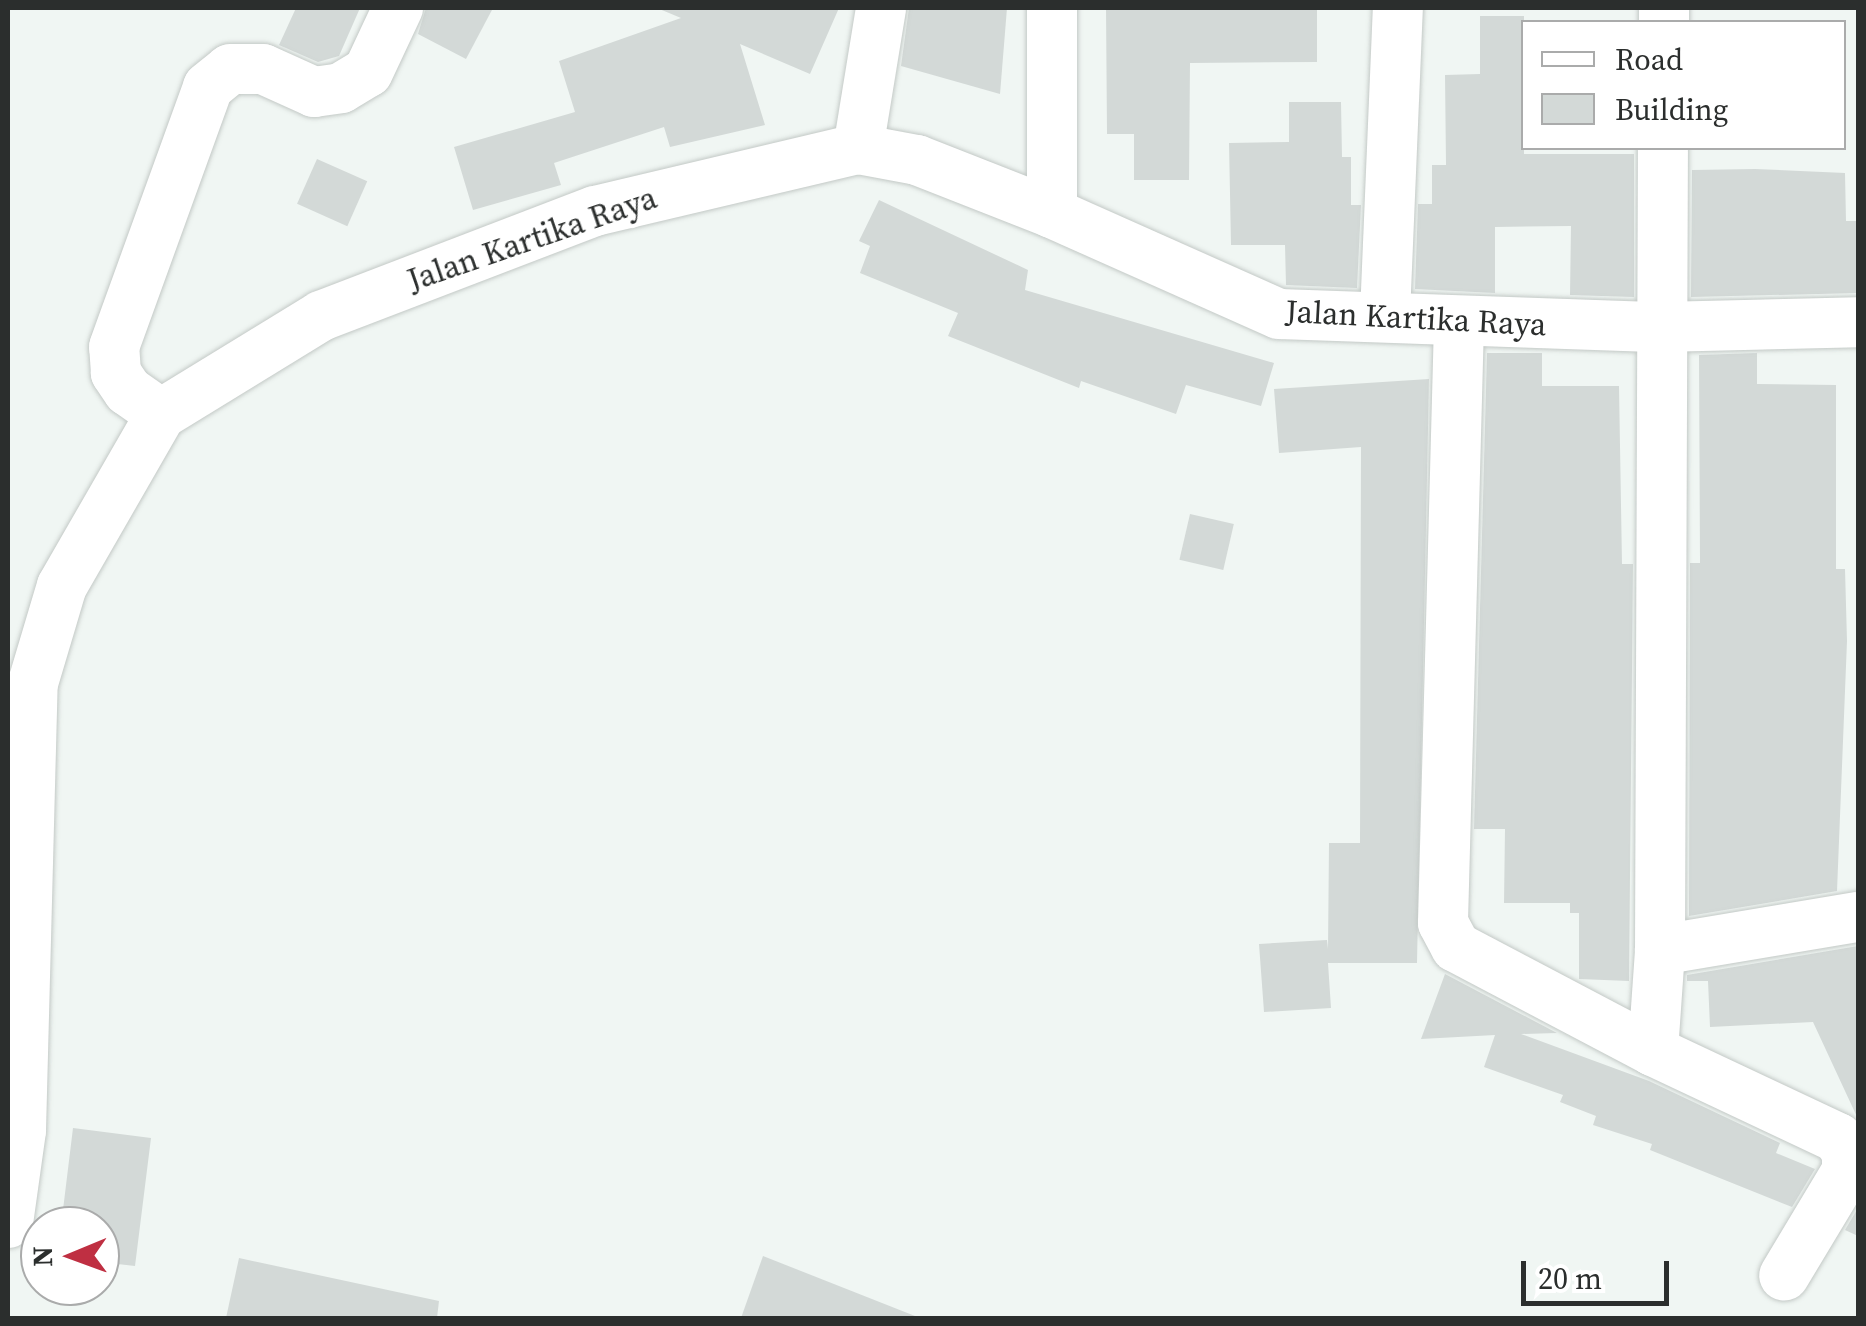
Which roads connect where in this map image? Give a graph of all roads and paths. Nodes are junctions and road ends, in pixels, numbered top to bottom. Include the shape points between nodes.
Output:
1 (398, 8) edge
2 (880, 8) edge
3 (1052, 8) edge
4 (1398, 8) edge
5 (858, 149) junction
6 (1662, 150) edge
7 (1052, 213) junction
8 (1385, 315) junction
9 (1858, 322) edge
10 (1459, 323) junction
11 (1660, 327) junction
12 (161, 414) junction
13 (1858, 916) edge
14 (1660, 950) junction
15 (1653, 1051) junction
16 (8, 1223) edge
17 (1784, 1276) dead end

1 - 12 street via 368,72 341,88 314,92 252,69 230,69 208,86 114,347 116,373 128,391
2 - 5 street
3 - 7 street
4 - 8 street
5 - 7 street, Jalan Kartika Raya via 917,160
5 - 12 street, Jalan Kartika Raya via 596,211 321,316
6 - 11 street
7 - 8 street, Jalan Kartika Raya via 1252,307 1279,314
8 - 10 street, Jalan Kartika Raya
9 - 11 street, Jalan Kartika Raya
10 - 11 street, Jalan Kartika Raya
10 - 15 street via 1443,923 1456,947
11 - 14 street
12 - 16 street, Jalan Kartika Raya via 62,586 33,682 20,1130
13 - 14 street
14 - 15 street
15 - 17 street via 1838,1138 1848,1153 1847,1170

